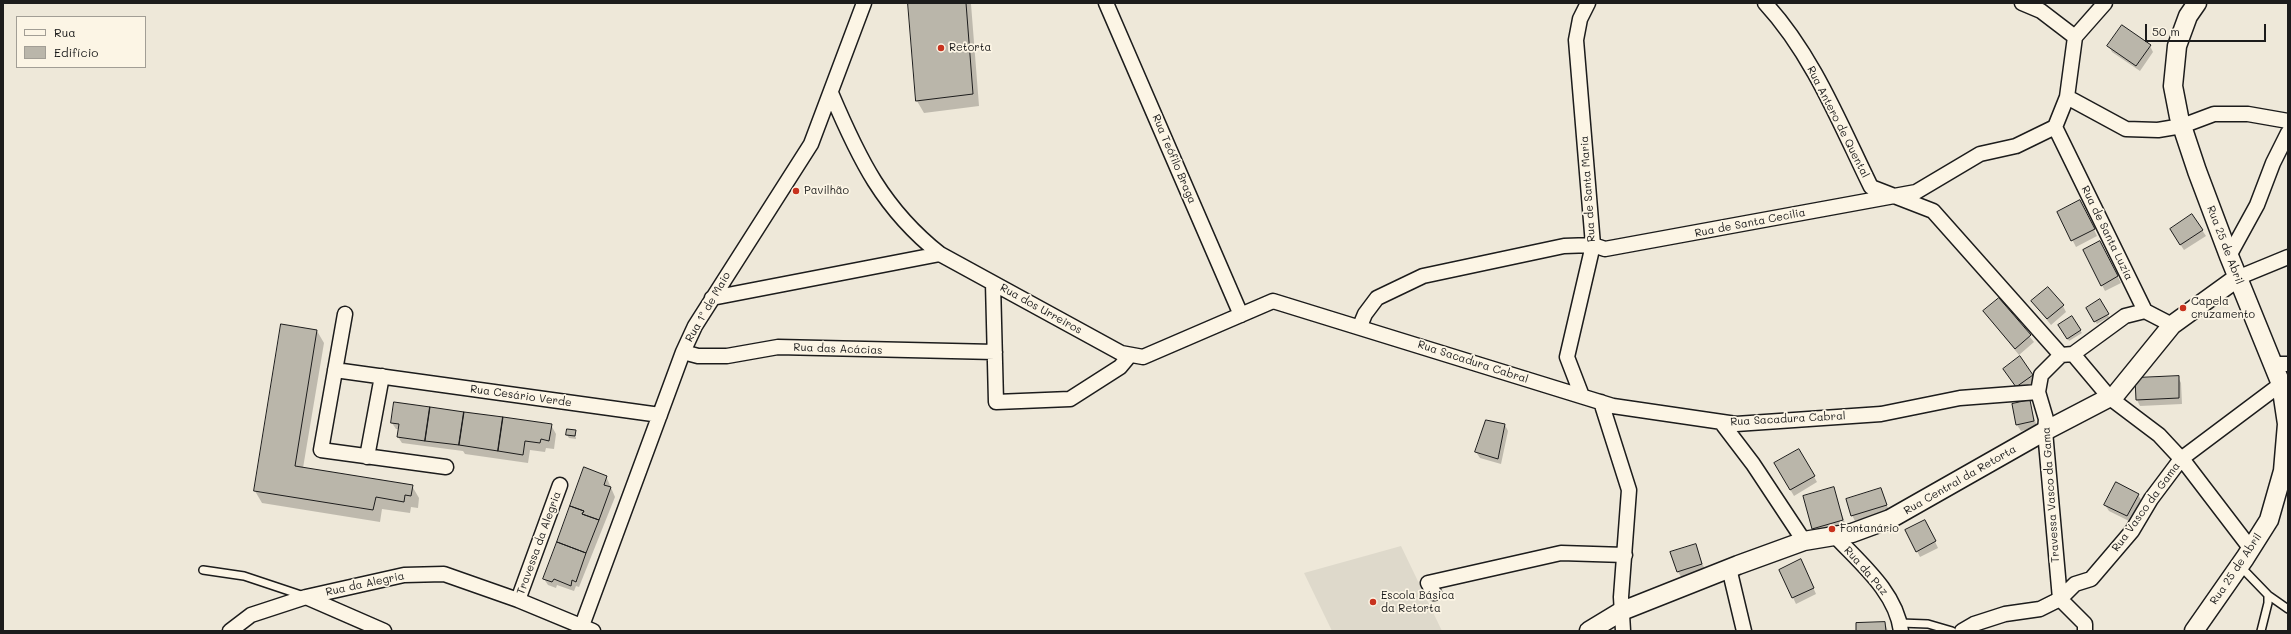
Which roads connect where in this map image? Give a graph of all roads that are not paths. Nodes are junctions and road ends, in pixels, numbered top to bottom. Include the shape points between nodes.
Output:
1 (864, 3) edge
2 (1106, 3) edge
3 (1588, 3) edge
4 (1766, 3) edge
5 (2022, 3) edge
6 (2105, 3) edge
7 (2197, 3) edge
8 (2075, 37) junction
9 (831, 94) junction
10 (2067, 98) junction
11 (2288, 121) edge
12 (2182, 126) junction
13 (2055, 127) junction
14 (2288, 134) edge
15 (1894, 195) junction
16 (1593, 245) junction
17 (940, 254) junction
18 (2229, 256) junction
19 (2288, 257) edge
20 (2237, 278) junction
21 (993, 284) junction
22 (712, 298) junction
23 (2145, 311) junction
24 (345, 314) dead end
25 (1242, 315) junction
26 (2172, 325) junction
27 (1360, 326) junction
28 (683, 352) junction
29 (995, 352) junction
30 (2067, 354) junction
31 (1130, 355) junction
32 (2280, 364) edge
33 (335, 370) junction
34 (382, 376) junction
35 (2281, 384) junction
36 (2038, 392) junction
37 (1582, 396) junction
38 (2110, 398) junction
39 (1601, 402) junction
40 (660, 415) junction
41 (1720, 422) junction
42 (2045, 431) junction
43 (367, 457) junction
44 (2181, 459) junction
45 (446, 467) dead end
46 (560, 485) dead end
47 (1835, 536) junction
48 (1804, 541) junction
49 (2251, 549) junction
50 (1625, 555) junction
51 (2240, 566) junction
52 (1729, 568) junction
53 (203, 570) dead end
54 (1434, 593) dead end
55 (2268, 595) junction
56 (306, 597) junction
57 (2060, 599) junction
58 (518, 600) junction
59 (2288, 609) edge
60 (1622, 611) junction
61 (1901, 627) edge
62 (585, 629) edge
63 (230, 631) edge
64 (384, 631) edge
65 (1589, 631) edge
66 (1623, 631) edge
67 (1744, 631) edge
68 (1952, 631) edge
69 (1962, 631) edge
70 (2085, 631) edge
71 (2194, 631) edge
72 (2261, 631) edge

1 - 9 street, Rua 1º de Maio
2 - 25 street, Rua Teófilo Braga
3 - 16 street, Rua de Santa Maria via 1580,19 1576,40
4 - 15 street, Rua Antero de Quental via 1783,22 1803,52 1871,187
5 - 8 street via 2041,11
6 - 8 street
7 - 12 street, Rua 25 de Abril via 2188,16 2177,46 2173,86
8 - 10 street
9 - 17 street, Rua dos Urreiros via 852,144 889,204 918,237
9 - 22 street, Rua 1º de Maio via 811,144
10 - 12 street via 2126,129 2158,130
10 - 13 street
11 - 12 street via 2248,114 2214,114
12 - 18 street, Rua 25 de Abril via 2196,171
13 - 15 street, Rua de Santa Cecilia via 2016,146 1980,154 1916,192
13 - 23 street, Rua de Santa Luzia
14 - 18 street via 2257,204
15 - 16 street, Rua de Santa Cecilia via 1662,240 1605,249
15 - 30 street, Rua Antero de Quental via 1933,211
16 - 27 street, Rua de Santa Cecilia via 1564,246 1423,276 1376,298
16 - 37 street, Rua de Santa Maria via 1567,357
17 - 21 street, Rua dos Urreiros
17 - 22 street
18 - 20 street, Rua 25 de Abril
19 - 20 street, Rua Central da Retorta
20 - 26 street, Rua Central da Retorta
20 - 32 street, Rua 25 de Abril
21 - 29 street
21 - 31 street, Rua dos Urreiros via 1121,353
22 - 28 street, Rua 1º de Maio
23 - 26 street
23 - 30 street via 2125,316
24 - 33 street
25 - 27 street, Rua dos Urreiros via 1273,301
25 - 31 street, Rua dos Urreiros via 1143,357
26 - 38 street, Rua Central da Retorta
27 - 37 street, Rua Sacadura Cabral
28 - 29 street, Rua das Acácias via 698,356 727,356 778,347
28 - 40 street, Rua 1º de Maio
29 - 31 street via 996,402 1070,399 1120,367
30 - 36 street via 2041,375
30 - 38 street, Rua Antero de Quental
32 - 35 street, Rua 25 de Abril
33 - 34 street, Rua Cesário Verde
33 - 43 street via 321,450
34 - 40 street, Rua Cesário Verde
34 - 43 street
35 - 44 street, Rua Vasco da Gama
35 - 49 street, Rua 25 de Abril via 2287,424 2283,471 2269,520
36 - 41 street, Rua Sacadura Cabral via 1960,398 1881,414 1736,424
36 - 42 street, Travessa Vasco da Gama via 2046,418
37 - 39 street, Rua Sacadura Cabral
38 - 42 street, Rua Central da Retorta
38 - 44 street, Rua Antero de Quental via 2159,435
39 - 41 street, Rua Sacadura Cabral
39 - 50 street via 1629,490
40 - 62 street, Rua 1º de Maio
41 - 48 street via 1753,464
42 - 47 street, Rua Central da Retorta via 1890,519 1852,533
42 - 57 street, Travessa Vasco da Gama
43 - 45 street
44 - 49 street, Rua Antero de Quental
44 - 57 street, Rua Vasco da Gama via 2151,499 2132,531 2091,579 2075,584
46 - 58 street, Travessa da Alegria
47 - 48 street, Rua Central da Retorta
47 - 61 street, Rua da Paz via 1888,594
48 - 52 street, Rua Central da Retorta
49 - 51 street, Rua 25 de Abril
50 - 54 street via 1561,553 1428,583
50 - 60 street
51 - 55 lane
51 - 71 street, Rua 25 de Abril
52 - 60 street, Rua Central da Retorta
52 - 67 street
53 - 56 lane via 244,576
55 - 59 lane
55 - 72 lane
56 - 58 street, Rua da Alegria via 404,575 444,574
56 - 63 street, Rua da Alegria via 251,615
56 - 64 street
57 - 69 street, Rua Vasco da Gama via 2040,609 2005,614 1974,624
57 - 70 street via 2085,624
58 - 62 street, Rua da Alegria
60 - 65 street, Rua Central da Retorta
60 - 66 street
61 - 68 lane via 1928,624

